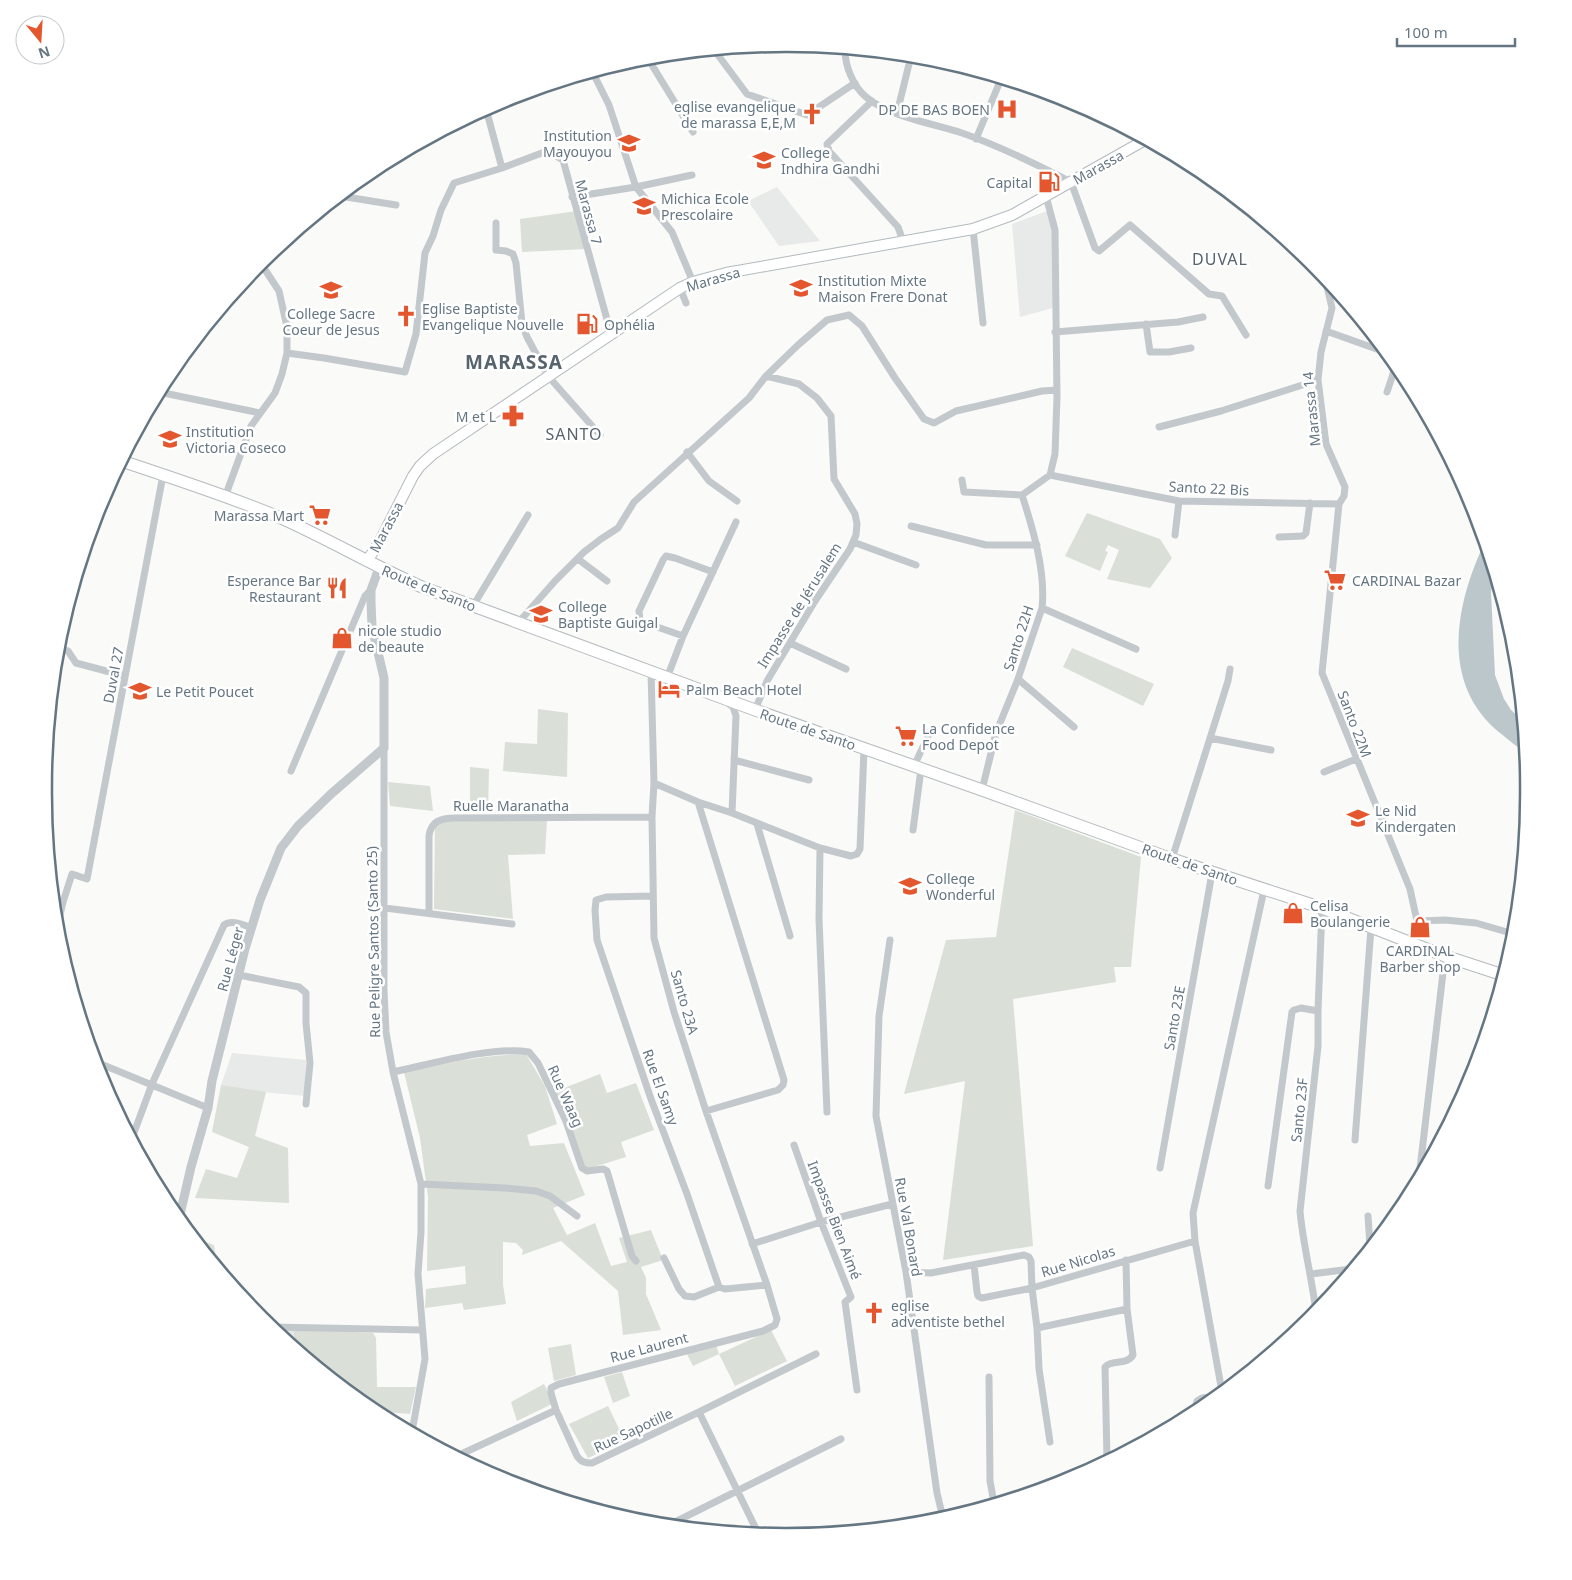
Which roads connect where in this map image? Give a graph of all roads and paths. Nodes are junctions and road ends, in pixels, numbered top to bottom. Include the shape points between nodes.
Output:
1 (845, 55) edge
2 (719, 56) edge
3 (908, 63) edge
4 (652, 66) edge
5 (595, 77) edge
6 (855, 83) junction
7 (999, 84) edge
8 (872, 101) junction
9 (897, 113) junction
10 (488, 116) edge
11 (693, 132) dead end
12 (976, 139) junction
13 (1139, 143) edge
14 (502, 168) junction
15 (692, 175) dead end
16 (1071, 182) junction
17 (636, 187) junction
18 (1046, 196) junction
19 (348, 197) edge
20 (572, 197) junction
21 (396, 205) dead end
22 (496, 223) dead end
23 (973, 229) junction
24 (903, 241) junction
25 (266, 269) edge
26 (693, 282) junction
27 (680, 288) junction
28 (1328, 293) edge
29 (686, 303) dead end
30 (1203, 317) dead end
31 (983, 323) dead end
32 (1146, 324) junction
33 (1326, 331) junction
34 (1055, 332) junction
35 (611, 334) junction
36 (1246, 334) dead end
37 (1190, 348) dead end
38 (1375, 348) edge
39 (287, 354) junction
40 (1393, 374) edge
41 (548, 376) junction
42 (766, 376) junction
43 (1318, 380) junction
44 (1057, 390) junction
45 (1387, 392) dead end
46 (167, 394) edge
47 (260, 413) junction
48 (1159, 427) dead end
49 (600, 435) dead end
50 (687, 452) junction
51 (128, 462) edge
52 (163, 475) junction
53 (1050, 475) junction
54 (962, 480) dead end
55 (1022, 495) junction
56 (225, 497) junction
57 (737, 501) dead end
58 (1179, 502) junction
59 (1310, 503) junction
60 (1339, 504) junction
61 (528, 515) dead end
62 (736, 522) dead end
63 (910, 526) dead end
64 (1175, 534) dead end
65 (1279, 538) dead end
66 (853, 542) junction
67 (1037, 545) junction
68 (578, 559) junction
69 (367, 561) junction
70 (916, 565) dead end
71 (379, 568) junction
72 (713, 572) junction
73 (607, 581) dead end
74 (371, 590) junction
75 (472, 606) junction
76 (1042, 608) junction
77 (518, 622) junction
78 (683, 636) junction
79 (790, 643) junction
80 (1136, 648) dead end
81 (66, 651) edge
82 (846, 669) dead end
83 (1230, 669) dead end
84 (651, 672) junction
85 (125, 676) junction
86 (667, 678) junction
87 (1018, 679) junction
88 (718, 696) junction
89 (755, 710) junction
90 (1074, 727) dead end
91 (930, 732) dead end
92 (1210, 738) junction
93 (384, 748) junction
94 (864, 749) junction
95 (1270, 750) dead end
96 (1356, 759) junction
97 (734, 760) junction
98 (918, 768) junction
99 (291, 770) dead end
100 (1324, 772) dead end
101 (809, 780) dead end
102 (654, 783) junction
103 (982, 790) junction
104 (698, 802) junction
105 (732, 813) junction
106 (652, 817) junction
107 (757, 824) junction
108 (913, 830) dead end
109 (820, 848) junction
110 (1172, 859) junction
111 (1212, 872) junction
112 (1264, 890) junction
113 (653, 896) junction
114 (63, 902) joint
115 (62, 907) edge
116 (385, 908) junction
117 (1322, 908) junction
118 (429, 913) junction
119 (1418, 921) junction
120 (512, 924) dead end
121 (252, 928) junction
122 (1372, 928) junction
123 (1506, 932) edge
124 (790, 936) dead end
125 (890, 940) dead end
126 (1409, 943) junction
127 (1445, 956) junction
128 (1497, 972) edge
129 (239, 975) junction
130 (1318, 1011) junction
131 (104, 1065) edge
132 (393, 1072) junction
133 (152, 1084) junction
134 (306, 1104) dead end
135 (208, 1108) junction
136 (706, 1111) junction
137 (827, 1112) dead end
138 (135, 1131) edge
139 (1355, 1140) dead end
140 (794, 1145) dead end
141 (1420, 1162) edge
142 (1160, 1168) dead end
143 (421, 1184) junction
144 (1268, 1186) dead end
145 (892, 1204) junction
146 (181, 1209) edge
147 (577, 1216) dead end
148 (1368, 1216) dead end
149 (821, 1222) junction
150 (1370, 1239) edge
151 (1195, 1241) junction
152 (752, 1244) junction
153 (664, 1258) dead end
154 (1126, 1260) junction
155 (636, 1261) dead end
156 (974, 1265) junction
157 (1343, 1271) edge
158 (906, 1272) junction
159 (1311, 1274) junction
160 (767, 1284) junction
161 (719, 1287) junction
162 (1032, 1288) junction
163 (1315, 1302) edge
164 (1127, 1309) junction
165 (775, 1325) joint
166 (283, 1327) edge
167 (1037, 1328) junction
168 (422, 1330) junction
169 (816, 1354) dead end
170 (989, 1377) dead end
171 (1221, 1385) edge
172 (857, 1390) dead end
173 (556, 1410) junction
174 (699, 1412) junction
175 (413, 1425) edge
176 (841, 1439) dead end
177 (1050, 1442) dead end
178 (464, 1453) edge
179 (1107, 1453) edge
180 (736, 1490) junction
181 (993, 1498) edge
182 (941, 1510) edge
183 (680, 1519) edge
184 (754, 1527) edge

1 - 6 street
2 - 6 street via 747,94 807,115
3 - 9 street
4 - 11 street
5 - 17 street via 609,105
6 - 8 street
7 - 12 street
8 - 9 street
8 - 24 street via 827,144 829,151 898,227
9 - 12 street
10 - 14 street
12 - 16 street via 1016,154
13 - 16 main road, Marassa
14 - 20 street, Marassa 7 via 547,151 563,160
14 - 39 street via 454,183 441,210 426,253 416,334 405,372
15 - 17 street
16 - 18 main road, Marassa
16 - 36 street via 1095,248 1099,251 1130,225 1209,294 1222,296
17 - 20 street
17 - 26 street via 672,232
18 - 23 main road, Marassa via 1012,215
18 - 34 street via 1055,230
19 - 21 street
20 - 35 street, Marassa 7
22 - 41 street via 496,250 513,254 522,324
23 - 24 main road, Marassa
23 - 31 street
24 - 26 main road, Marassa via 726,273
25 - 39 street via 279,291 287,326
26 - 27 main road, Marassa
27 - 29 street
27 - 35 main road, Marassa
28 - 33 street, Marassa 14 via 1332,308
30 - 32 street
32 - 34 street
32 - 37 street via 1150,352
33 - 38 street
33 - 43 street, Marassa 14
34 - 44 street
35 - 41 main road, Marassa
39 - 47 street via 275,393
40 - 45 street
41 - 49 street
41 - 69 main road, Marassa via 459,435 420,466
42 - 44 street via 827,320 849,315 862,326 924,418 934,423 956,411
42 - 50 street via 749,398
42 - 66 street, Impasse de Jérusalem via 799,384 817,398 831,416 834,479 855,514
43 - 48 street
43 - 60 street, Marassa 14 via 1326,444 1345,487
44 - 53 street via 1055,454
46 - 47 street
47 - 56 street via 251,426
50 - 57 street via 708,481
50 - 68 street via 634,502 618,528
51 - 52 main road, Route de Santo
52 - 56 main road, Route de Santo
52 - 85 street, Duval 27
53 - 55 street
53 - 58 street, Santo 22 Bis
54 - 55 street via 964,492
55 - 67 street, Santo 22H
56 - 69 main road, Route de Santo via 283,519
58 - 59 street, Santo 22 Bis
58 - 64 street
59 - 60 street, Santo 22 Bis
59 - 65 street via 1303,536
60 - 96 street, Santo 22M via 1322,673
61 - 75 street
62 - 72 street
63 - 67 street via 986,545
66 - 70 street
66 - 79 street, Impasse de Jérusalem
67 - 76 street, Santo 22H
68 - 73 street
68 - 77 street
69 - 71 main road, Route de Santo
71 - 74 street, Rue Peligre Santos (Santo 25)
71 - 75 main road, Route de Santo
72 - 78 street
72 - 78 street via 666,556 639,611 644,622
74 - 93 street, Rue Peligre Santos (Santo 25) via 372,627 384,678
74 - 99 street via 365,596
75 - 77 main road, Route de Santo
76 - 80 street
76 - 87 street, Santo 22H
77 - 84 main road, Route de Santo
78 - 86 street
79 - 82 street
79 - 89 street, Impasse de Jérusalem via 767,681
81 - 85 street via 76,663
83 - 92 street
84 - 86 main road, Route de Santo
84 - 102 street, Santo 23A
85 - 114 street, Duval 27 via 88,879 72,874
86 - 88 main road, Route de Santo
87 - 90 street
87 - 103 street, Santo 22H via 996,733
88 - 89 main road, Route de Santo
88 - 97 street via 732,707 736,716
89 - 94 main road, Route de Santo
91 - 98 street
92 - 95 street
92 - 110 street
93 - 116 street, Rue Peligre Santos (Santo 25)
93 - 121 street, Rue Léger via 298,826 281,848
94 - 98 main road, Route de Santo
94 - 109 street via 860,849 851,856
96 - 100 street
96 - 119 street, Santo 22M via 1410,889
97 - 101 street
97 - 105 street
98 - 103 main road, Route de Santo
98 - 108 street
102 - 104 street
102 - 106 street, Santo 23A
103 - 110 main road, Route de Santo
104 - 105 street
104 - 136 street via 784,1080 778,1090
105 - 107 street
106 - 113 street, Santo 23A
106 - 118 street, Ruelle Maranatha via 444,818 436,821 429,836
107 - 109 street
107 - 124 street
109 - 137 street via 819,919
110 - 111 main road, Route de Santo
111 - 112 main road, Route de Santo
111 - 142 street, Santo 23E
112 - 117 main road, Route de Santo
112 - 151 street via 1193,1213
113 - 136 street, Santo 23A via 654,938
113 - 161 street, Rue El Samy via 596,900 597,940
114 - 115 street
116 - 118 street
116 - 132 street, Rue Peligre Santos (Santo 25) via 384,991 386,1032
117 - 122 main road, Route de Santo
117 - 130 street, Santo 23F
118 - 120 street
119 - 123 street via 1476,923
119 - 126 street
121 - 129 street, Rue Léger
121 - 133 street via 235,922 224,925
122 - 126 main road, Route de Santo
122 - 139 street
125 - 145 street, Rue Val Bonard via 879,1016 876,1116
126 - 127 main road, Route de Santo
127 - 128 main road, Route de Santo
127 - 141 street
129 - 134 street via 300,987 306,993 310,1063
129 - 135 street, Rue Léger
130 - 144 street via 1301,1008 1292,1012
130 - 159 street, Santo 23F via 1318,1046 1300,1211
131 - 133 street
132 - 143 street, Rue Peligre Santos (Santo 25)
132 - 155 street, Rue Waag via 478,1054 529,1052 538,1063 566,1121 582,1168 607,1171
133 - 135 street
133 - 138 street
135 - 146 street, Rue Léger
136 - 152 street, Santo 23A
140 - 149 street, Impasse Bien Aimé
143 - 147 street via 536,1191 550,1196
143 - 168 street, Rue Peligre Santos (Santo 25) via 418,1274
145 - 149 street
145 - 158 street, Rue Val Bonard
148 - 150 street
149 - 152 street
149 - 172 street, Impasse Bien Aimé via 850,1297 845,1302
151 - 154 street, Rue Nicolas
151 - 171 street
152 - 160 street, Santo 23A
153 - 161 street via 678,1289 685,1296 694,1297
154 - 162 street, Rue Nicolas
154 - 164 street
156 - 158 street, Rue Nicolas via 931,1273
156 - 162 street via 978,1296 982,1298
156 - 162 street, Rue Nicolas via 1024,1255 1031,1261
157 - 159 street
158 - 182 street, Rue Val Bonard
159 - 163 street, Santo 23F
160 - 161 street
160 - 165 street, Santo 23A via 777,1319
162 - 167 street
164 - 167 street
164 - 179 street via 1133,1355 1128,1361 1109,1363 1105,1367
165 - 173 street, Rue Laurent via 559,1384 551,1388
166 - 168 street
167 - 177 street via 1039,1368
168 - 175 street, Rue Peligre Santos (Santo 25) via 425,1359
169 - 174 street, Rue Sapotille
170 - 181 street
173 - 174 street, Rue Sapotille via 577,1456 585,1463 599,1460
173 - 178 street
174 - 180 street
176 - 180 street
180 - 183 street
180 - 184 street

